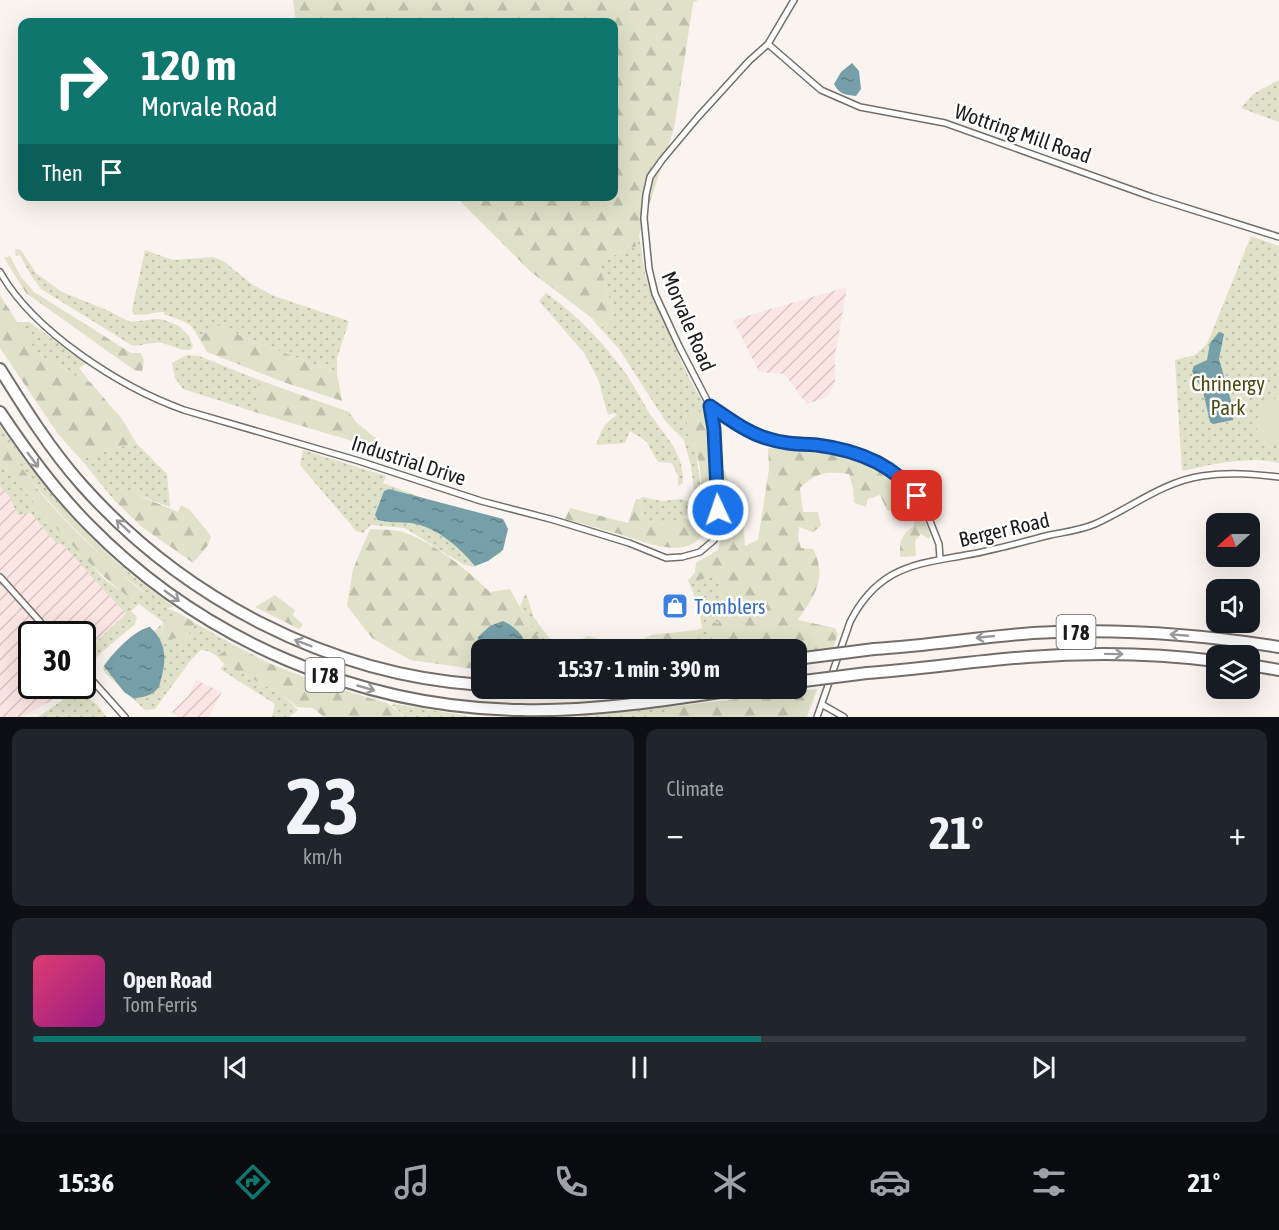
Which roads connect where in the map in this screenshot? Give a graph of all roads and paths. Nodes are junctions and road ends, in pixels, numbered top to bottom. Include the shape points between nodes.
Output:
1 (794, 0) edge
2 (768, 44) junction
3 (1279, 237) edge
4 (0, 272) edge
5 (0, 369) edge
6 (710, 406) junction
7 (0, 412) edge
8 (1279, 477) edge
9 (940, 558) junction
10 (0, 577) edge
11 (39, 621) edge
12 (1279, 647) edge
13 (807, 658) edge
14 (1206, 660) edge
15 (1260, 667) edge
16 (1279, 670) edge
17 (807, 681) edge
18 (96, 685) edge
19 (471, 685) edge
20 (660, 699) edge
21 (823, 705) junction
22 (125, 717) edge
23 (817, 717) edge
24 (844, 717) edge

1 - 2 street, Morvale Road
2 - 3 street, Wottring Mill Road via 821,90 860,107 945,123 1152,197
2 - 6 street, Morvale Road via 662,160 650,177 646,195 644,218 655,294
4 - 6 street, Industrial Drive via 41,323 104,369 156,399 629,543 666,558 700,552 714,540 719,494
19 -> 5 highway, I 78 via 434,680 335,655 258,622 204,591 155,555 93,497 48,442
6 - 9 street, Morvale Road via 766,438 843,450 882,464 909,486 924,506 939,544
7 -> 20 highway, I 78 via 67,501 136,569 188,608 282,658 368,688 470,707 597,707
8 - 9 street, Berger Road via 1241,472 1184,480 1093,525
9 - 21 street, Berger Road via 908,567 879,583 858,607
10 - 11 street
12 -> 13 highway, I 78, bridge via 1182,634 1119,632 1014,635
17 -> 14 highway, I 78, bridge via 1070,654
15 - 16 highway
18 - 22 street
21 - 23 street, Berger Road
21 - 24 street

